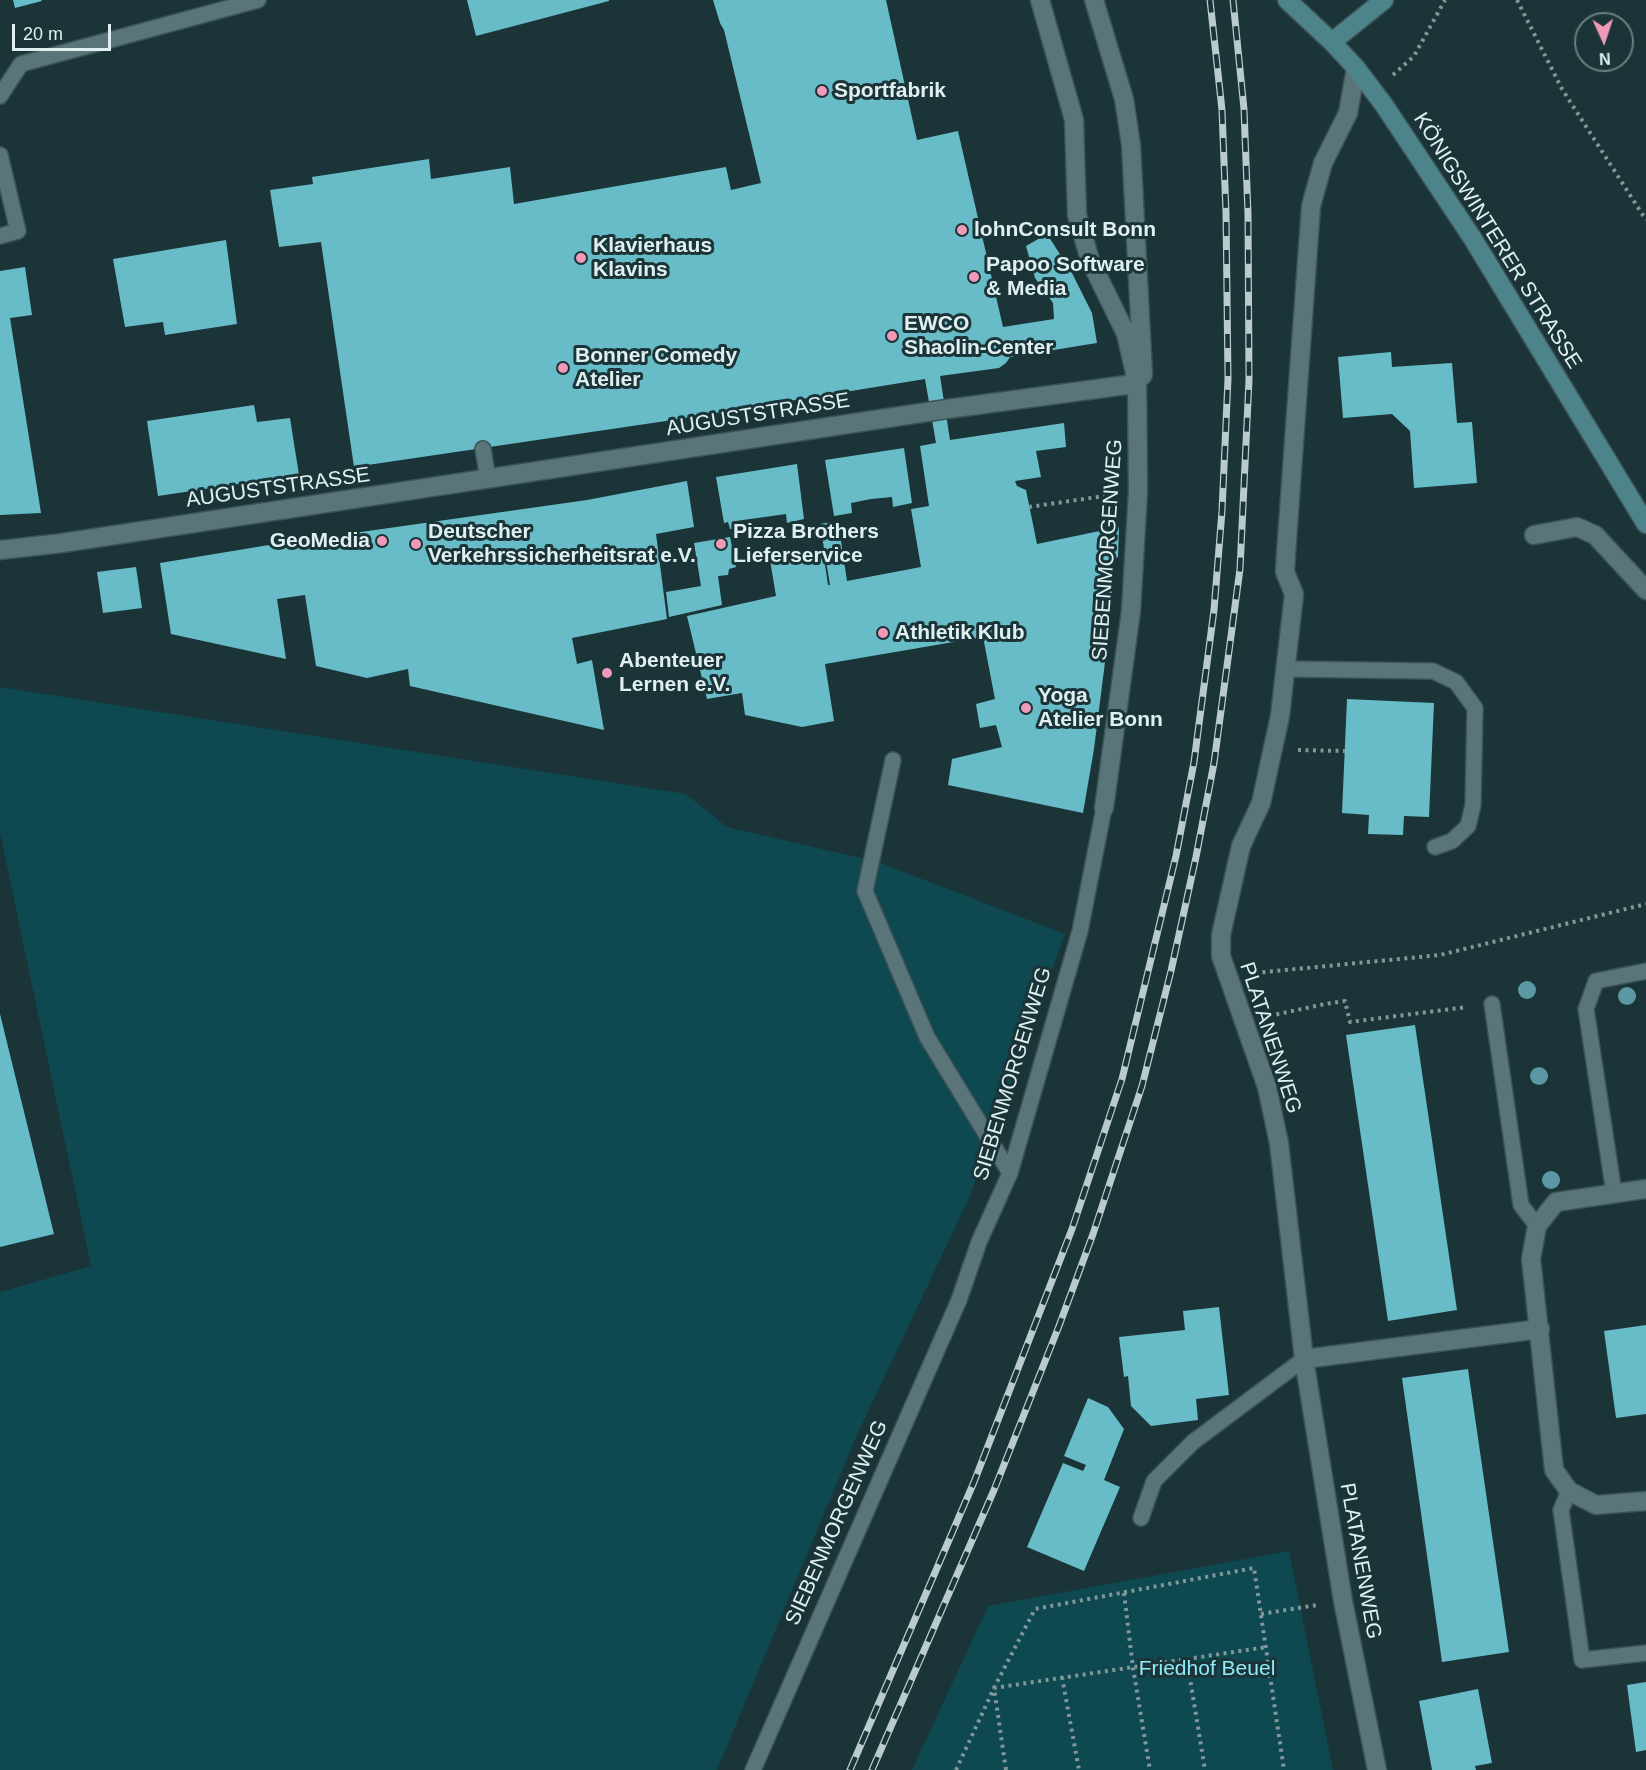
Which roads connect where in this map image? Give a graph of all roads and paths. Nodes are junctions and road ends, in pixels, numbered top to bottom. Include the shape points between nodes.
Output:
1 (258, 0) edge
2 (1040, 0) edge
3 (1094, 0) edge
4 (1287, 0) edge
5 (1384, 0) edge
6 (1445, 0) edge
7 (1517, 0) edge
8 (1332, 42) junction
9 (1356, 68) junction
10 (1374, 92) junction
11 (0, 96) edge
12 (0, 155) edge
13 (1646, 220) edge
14 (0, 236) edge
15 (1137, 382) junction
16 (483, 449) dead end
17 (488, 479) junction
18 (1138, 491) junction
19 (1029, 507) dead end
20 (1646, 524) edge
21 (1534, 535) dead end
22 (0, 550) edge
23 (1646, 590) edge
24 (1286, 669) junction
25 (1299, 750) dead end
26 (1345, 751) dead end
27 (893, 760) dead end
28 (1104, 808) joint
29 (1435, 847) dead end
30 (1646, 904) edge
31 (1646, 971) edge
32 (1226, 976) junction
33 (1492, 1004) joint
34 (1245, 1021) junction
35 (1010, 1173) junction
36 (1646, 1189) edge
37 (1614, 1193) junction
38 (1537, 1226) junction
39 (1540, 1329) junction
40 (1304, 1359) junction
41 (1569, 1491) junction
42 (1646, 1501) edge
43 (1141, 1518) dead end
44 (1124, 1593) junction
45 (1343, 1600) junction
46 (1261, 1614) junction
47 (1267, 1647) junction
48 (1646, 1653) edge
49 (1187, 1660) junction
50 (1132, 1668) junction
51 (1062, 1677) junction
52 (994, 1688) junction
53 (753, 1770) edge
54 (956, 1770) edge
55 (1006, 1770) edge
56 (1079, 1770) edge
57 (1150, 1770) edge
58 (1205, 1770) edge
59 (1284, 1770) edge
60 (1377, 1770) edge

1 - 11 lane via 21,64
2 - 15 street via 1074,120 1077,215 1090,260 1126,334
3 - 15 street via 1124,99 1131,145 1143,375
4 - 8 main road, KÖNIGSWINTERER STRASSE
5 - 8 main road
6 - 10 path via 1414,56
7 - 13 path via 1562,89
8 - 9 main road, KÖNIGSWINTERER STRASSE
9 - 10 main road, KÖNIGSWINTERER STRASSE
9 - 24 street, PLATANENWEG via 1348,113 1323,162 1311,206 1286,553 1286,572 1294,594
10 - 20 main road, KÖNIGSWINTERER STRASSE via 1473,239
12 - 14 lane via 18,231
15 - 17 street, AUGUSTSTRASSE
15 - 18 street, SIEBENMORGENWEG
16 - 17 lane
17 - 22 street, AUGUSTSTRASSE
18 - 19 path
18 - 28 street, SIEBENMORGENWEG via 1131,611
21 - 23 street via 1577,527 1594,535
24 - 29 lane via 1433,671 1456,682 1475,708 1473,805 1468,826 1452,841
24 - 32 street, PLATANENWEG via 1261,803 1241,846 1221,935
25 - 26 path
27 - 35 lane via 865,891 927,1037
28 - 35 lane, SIEBENMORGENWEG via 1080,932
30 - 32 path via 1440,955
31 - 37 lane via 1596,981 1586,1009
32 - 34 street, PLATANENWEG
33 - 34 path via 1350,1022 1345,1001
33 - 38 lane via 1521,1205
34 - 40 street, PLATANENWEG via 1267,1087 1279,1143
35 - 53 lane, SIEBENMORGENWEG via 979,1242 959,1300
36 - 37 street
37 - 38 street via 1556,1202
38 - 39 street via 1531,1259
39 - 40 street
39 - 41 street via 1554,1470
40 - 43 lane via 1193,1442 1154,1480
40 - 45 street, PLATANENWEG
41 - 42 street via 1596,1505
41 - 48 lane via 1561,1510 1582,1660
44 - 46 path via 1254,1568
44 - 50 path
44 - 52 path via 1035,1609
45 - 46 path
45 - 60 street, PLATANENWEG
46 - 47 path
47 - 49 path
47 - 59 path
49 - 50 path
49 - 58 path
50 - 51 path
50 - 57 path
51 - 52 path
51 - 56 path
52 - 54 path
52 - 55 path

